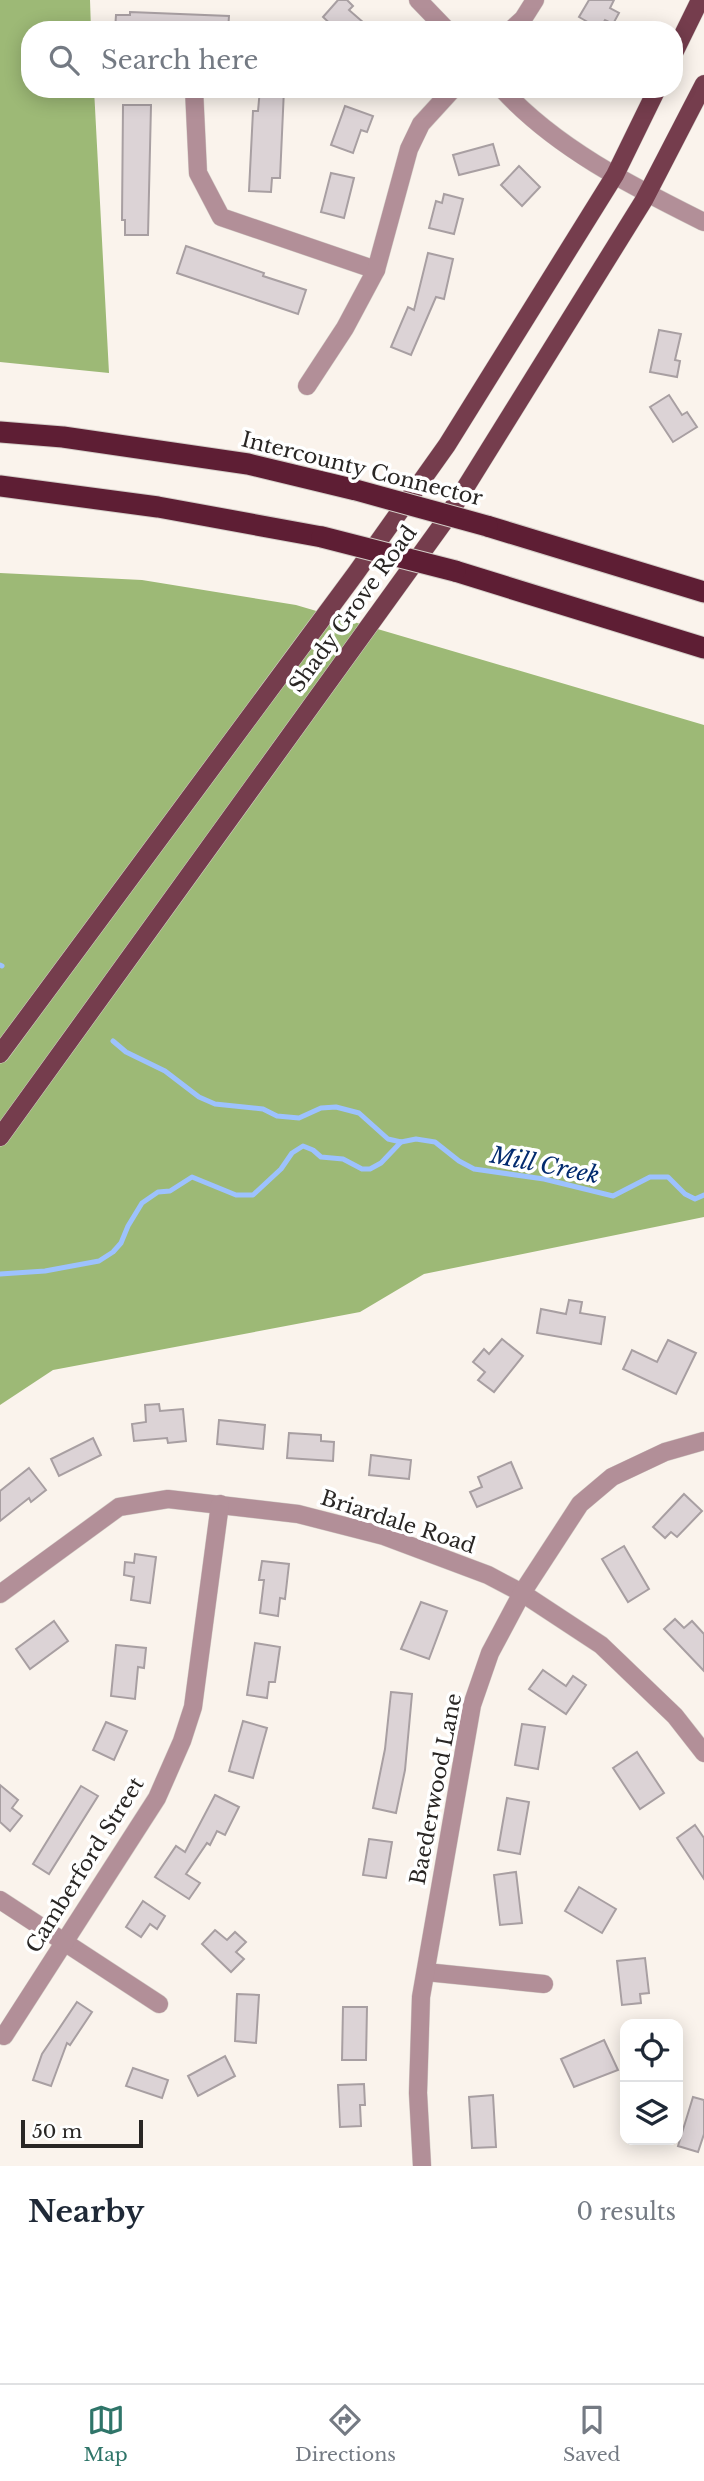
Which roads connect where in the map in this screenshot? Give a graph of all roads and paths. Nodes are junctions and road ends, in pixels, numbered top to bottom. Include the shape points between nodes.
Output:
1 (418, 0) edge
2 (535, 0) edge
3 (700, 0) edge
4 (438, 21) edge
5 (521, 21) edge
6 (683, 35) edge
7 (704, 84) edge
8 (194, 98) edge
9 (445, 98) edge
10 (512, 98) edge
11 (654, 98) edge
12 (622, 179) junction
13 (648, 192) junction
14 (704, 222) edge
15 (376, 270) junction
16 (307, 386) dead end
17 (0, 432) edge
18 (0, 486) edge
19 (704, 592) edge
20 (704, 648) edge
21 (0, 1054) edge
22 (0, 1137) edge
23 (704, 1441) edge
24 (220, 1504) junction
25 (522, 1593) junction
26 (0, 1594) edge
27 (704, 1753) edge
28 (0, 1900) edge
29 (64, 1943) junction
30 (426, 1972) junction
31 (544, 1984) dead end
32 (159, 2004) dead end
33 (5, 2036) dead end
34 (422, 2166) edge

1 - 4 street
2 - 5 street
3 - 6 main road
7 - 13 main road, Shady Grove Road
8 - 15 street via 198,173 221,217
9 - 15 street via 421,124 410,149
10 - 12 street via 560,141
11 - 12 main road, Shady Grove Road
12 - 13 street
12 - 21 main road, Shady Grove Road via 447,445
13 - 14 street
13 - 22 main road, Shady Grove Road via 444,522
15 - 16 street
17 - 19 highway, Intercounty Connector, bridge via 248,464 487,526
18 - 20 highway, bridge via 158,507 322,537 455,571
23 - 25 street, Baederwood Lane via 665,1452 612,1477 595,1491 580,1504
24 - 25 street, Briardale Road via 299,1514 384,1536 488,1575
24 - 26 street, Briardale Road via 169,1499 119,1507
24 - 29 street, Camberford Street via 193,1707 182,1741 157,1798
25 - 27 street, Briardale Road via 601,1645 675,1716
25 - 30 street, Baederwood Lane via 490,1653 472,1705
28 - 29 street
29 - 32 street
29 - 33 street, Camberford Street
30 - 31 street
30 - 34 street, Baederwood Lane via 418,2093

